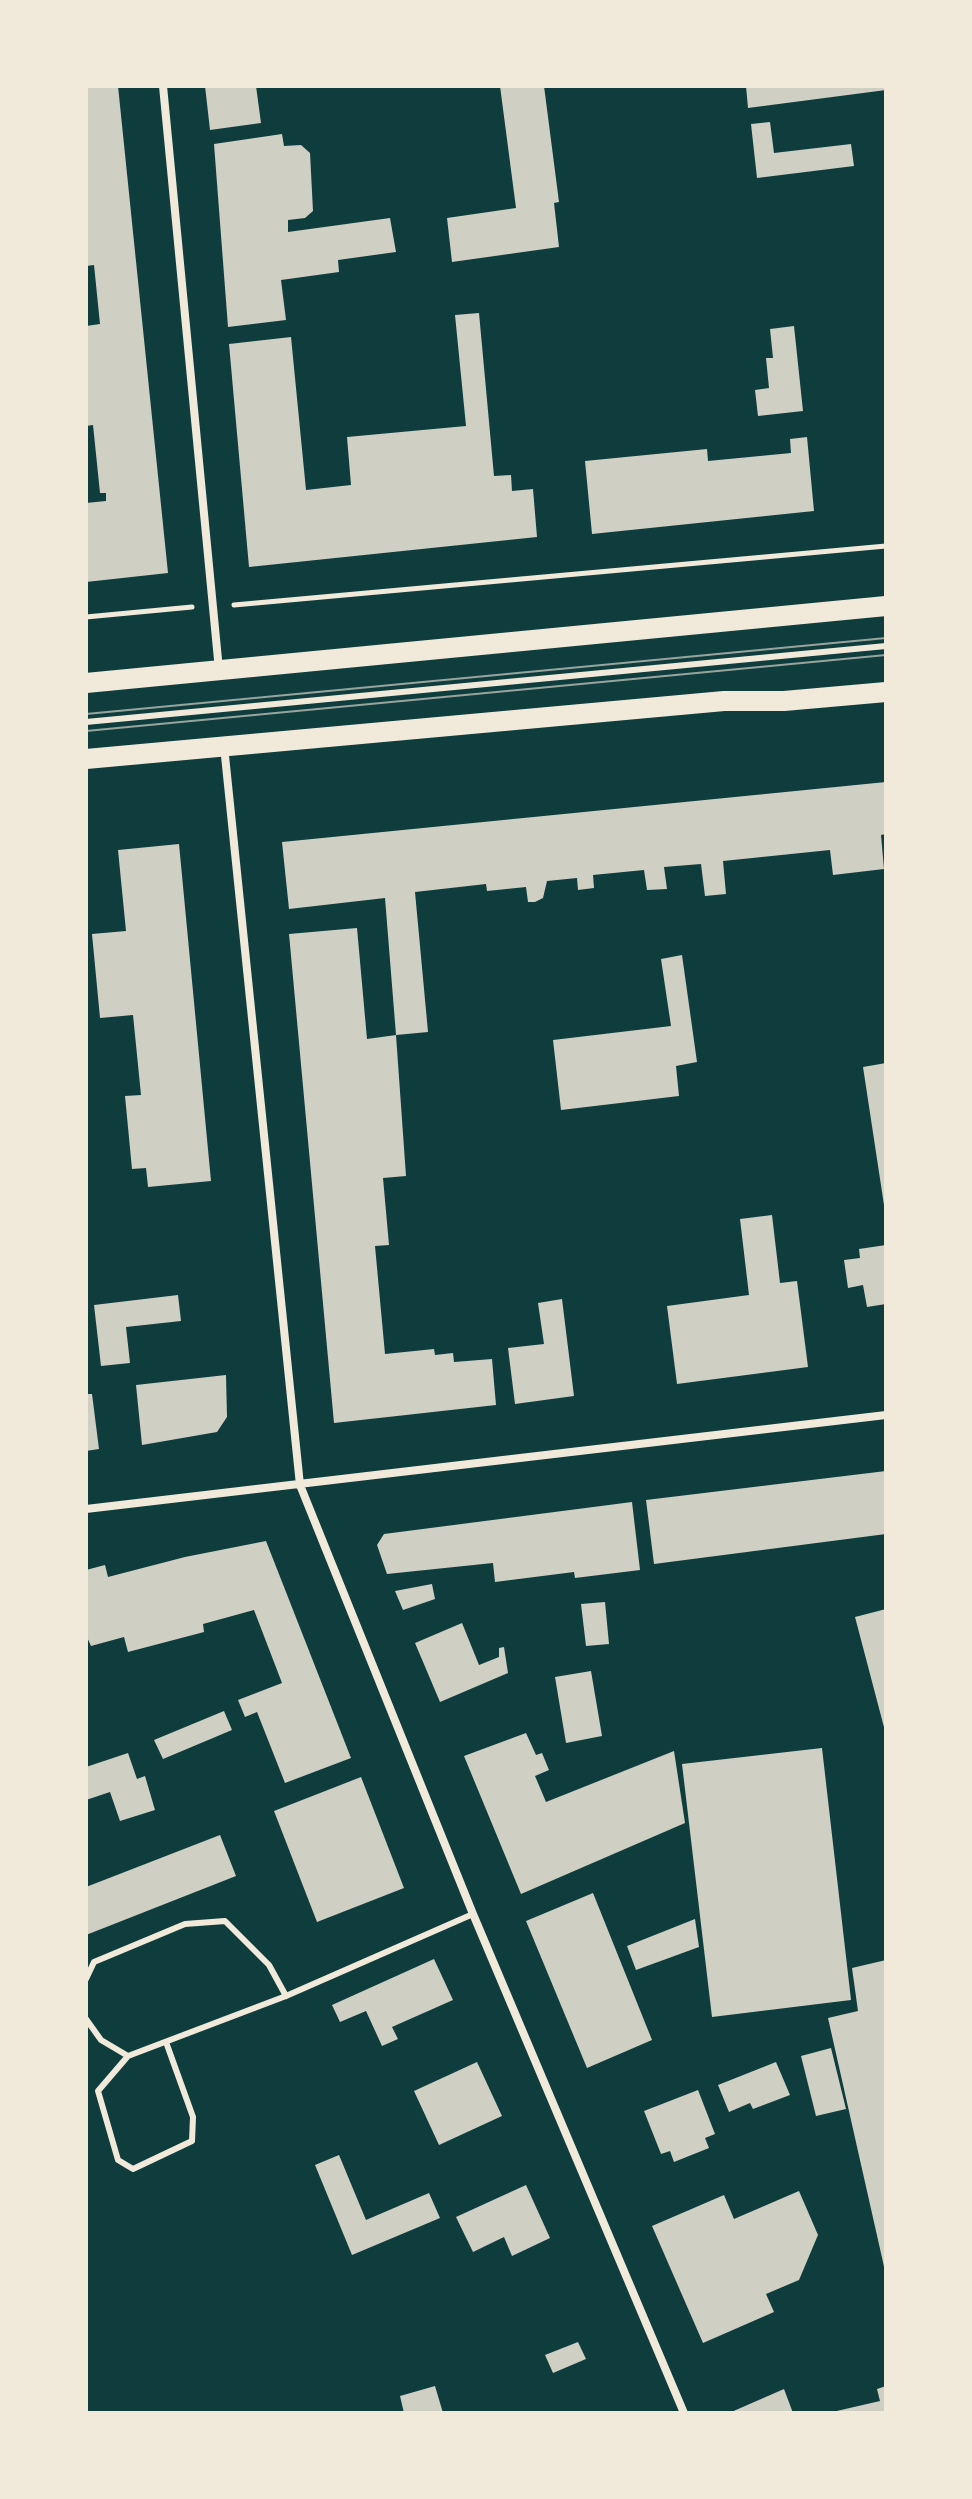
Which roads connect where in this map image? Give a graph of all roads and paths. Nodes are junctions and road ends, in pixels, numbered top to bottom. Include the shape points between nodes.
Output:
1 (163, 86) edge
2 (886, 546) edge
3 (213, 606) junction
4 (886, 606) edge
5 (86, 617) edge
6 (886, 646) edge
7 (219, 670) junction
8 (86, 683) edge
9 (886, 692) edge
10 (86, 722) edge
11 (224, 746) junction
12 (86, 759) edge
13 (886, 1415) edge
14 (300, 1485) junction
15 (86, 1509) edge
16 (473, 1914) junction
17 (86, 1979) edge
18 (286, 1996) junction
19 (86, 2019) edge
20 (166, 2042) junction
21 (128, 2056) junction
22 (684, 2413) edge

1 - 3 street
2 - 3 path
3 - 5 path
3 - 7 street
4 - 7 main road
6 - 10 lane
7 - 8 main road
9 - 11 main road via 724,701
11 - 12 main road
11 - 14 street
13 - 14 street
14 - 15 street
14 - 16 street
16 - 18 lane
16 - 22 street
17 - 18 lane via 94,1962 185,1924 225,1921 269,1965
18 - 20 lane
19 - 21 lane via 101,2040
20 - 21 lane
20 - 21 lane via 193,2117 192,2141 133,2169 118,2160 98,2091

